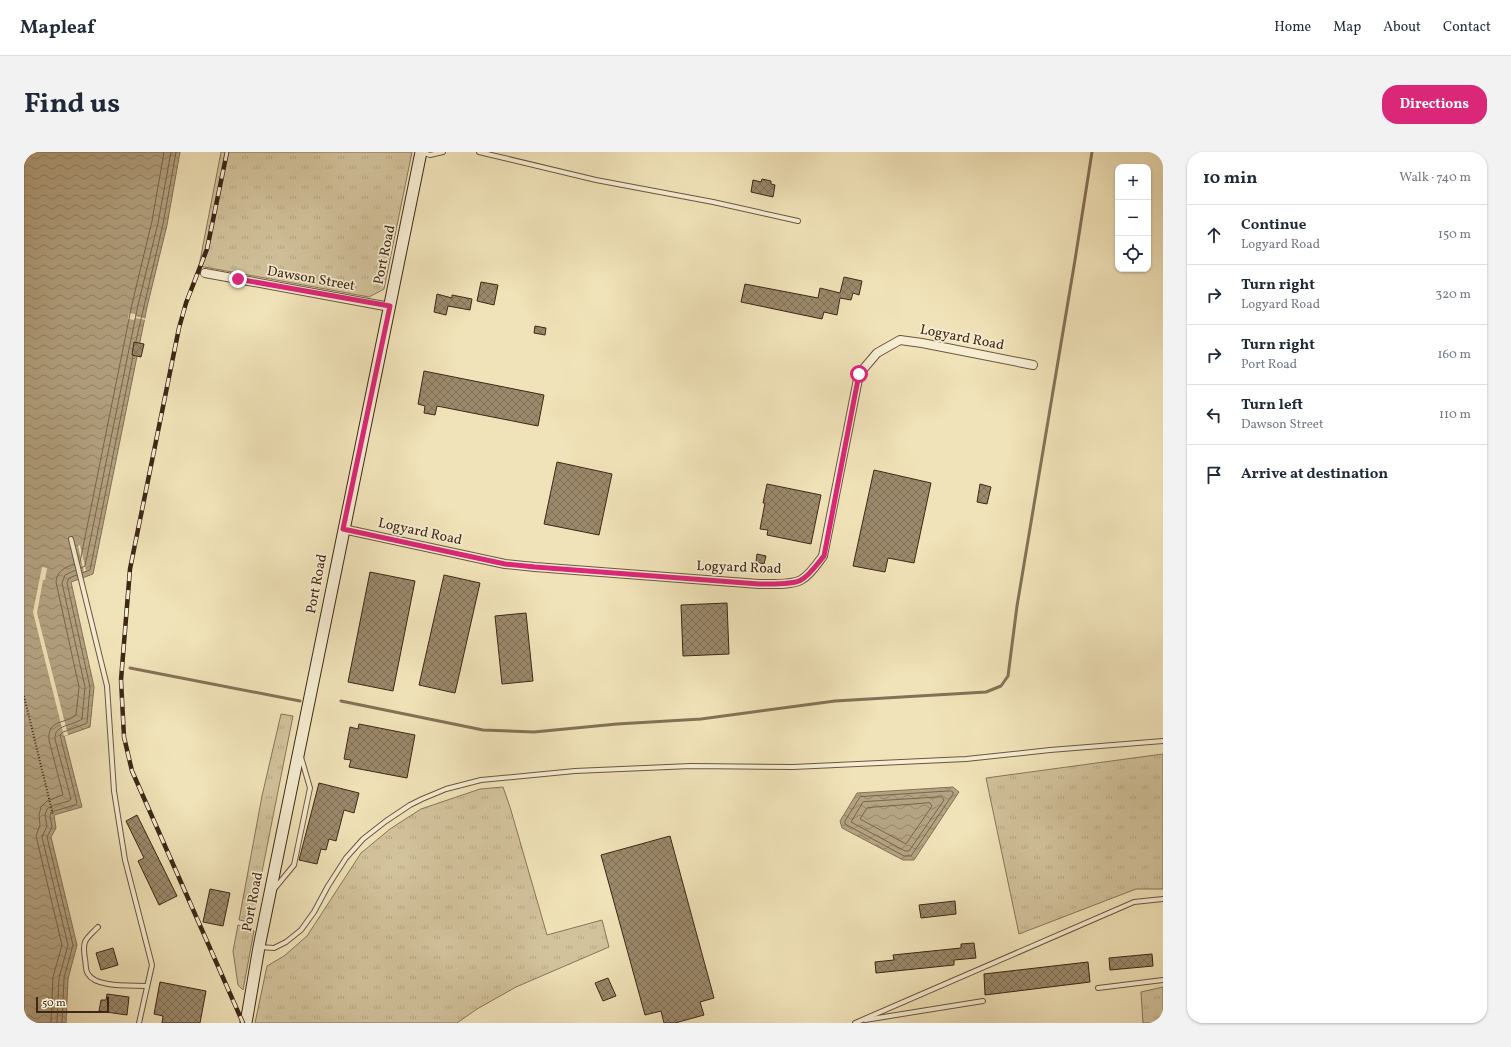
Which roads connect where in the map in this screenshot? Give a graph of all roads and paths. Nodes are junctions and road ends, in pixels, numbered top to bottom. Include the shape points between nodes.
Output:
1 (421, 152) edge
2 (443, 152) edge
3 (479, 152) edge
4 (798, 221) dead end
5 (205, 273) dead end
6 (390, 306) junction
7 (1033, 365) dead end
8 (343, 529) junction
9 (70, 539) dead end
10 (24, 696) edge
11 (1163, 741) edge
12 (299, 749) junction
13 (53, 815) dead end
14 (270, 894) junction
15 (1163, 899) edge
16 (98, 927) dead end
17 (259, 947) junction
18 (1163, 980) edge
19 (147, 986) junction
20 (1098, 988) dead end
21 (983, 1001) dead end
22 (857, 1022) edge
23 (139, 1023) edge
24 (246, 1023) edge

1 - 2 lane via 430,155
1 - 6 main road, Port Road
3 - 4 lane via 596,180
5 - 6 street, Dawson Street
6 - 8 main road, Port Road
7 - 8 street, Logyard Road via 900,340 877,353 859,374 824,556 801,580 759,584 505,564
8 - 12 main road, Port Road
9 - 19 lane via 107,686 114,791 126,860 152,964
10 - 13 path
11 - 17 lane via 966,759 793,767 691,766 575,771 481,780 428,796 386,821 346,858 301,930 274,948
12 - 14 main road, Port Road
12 - 14 lane via 310,788 294,865
14 - 17 main road, Port Road
15 - 22 lane via 1134,902
16 - 19 lane via 83,945 87,973 92,979 112,985
17 - 24 main road, Port Road
18 - 20 lane
19 - 23 lane
21 - 22 lane

